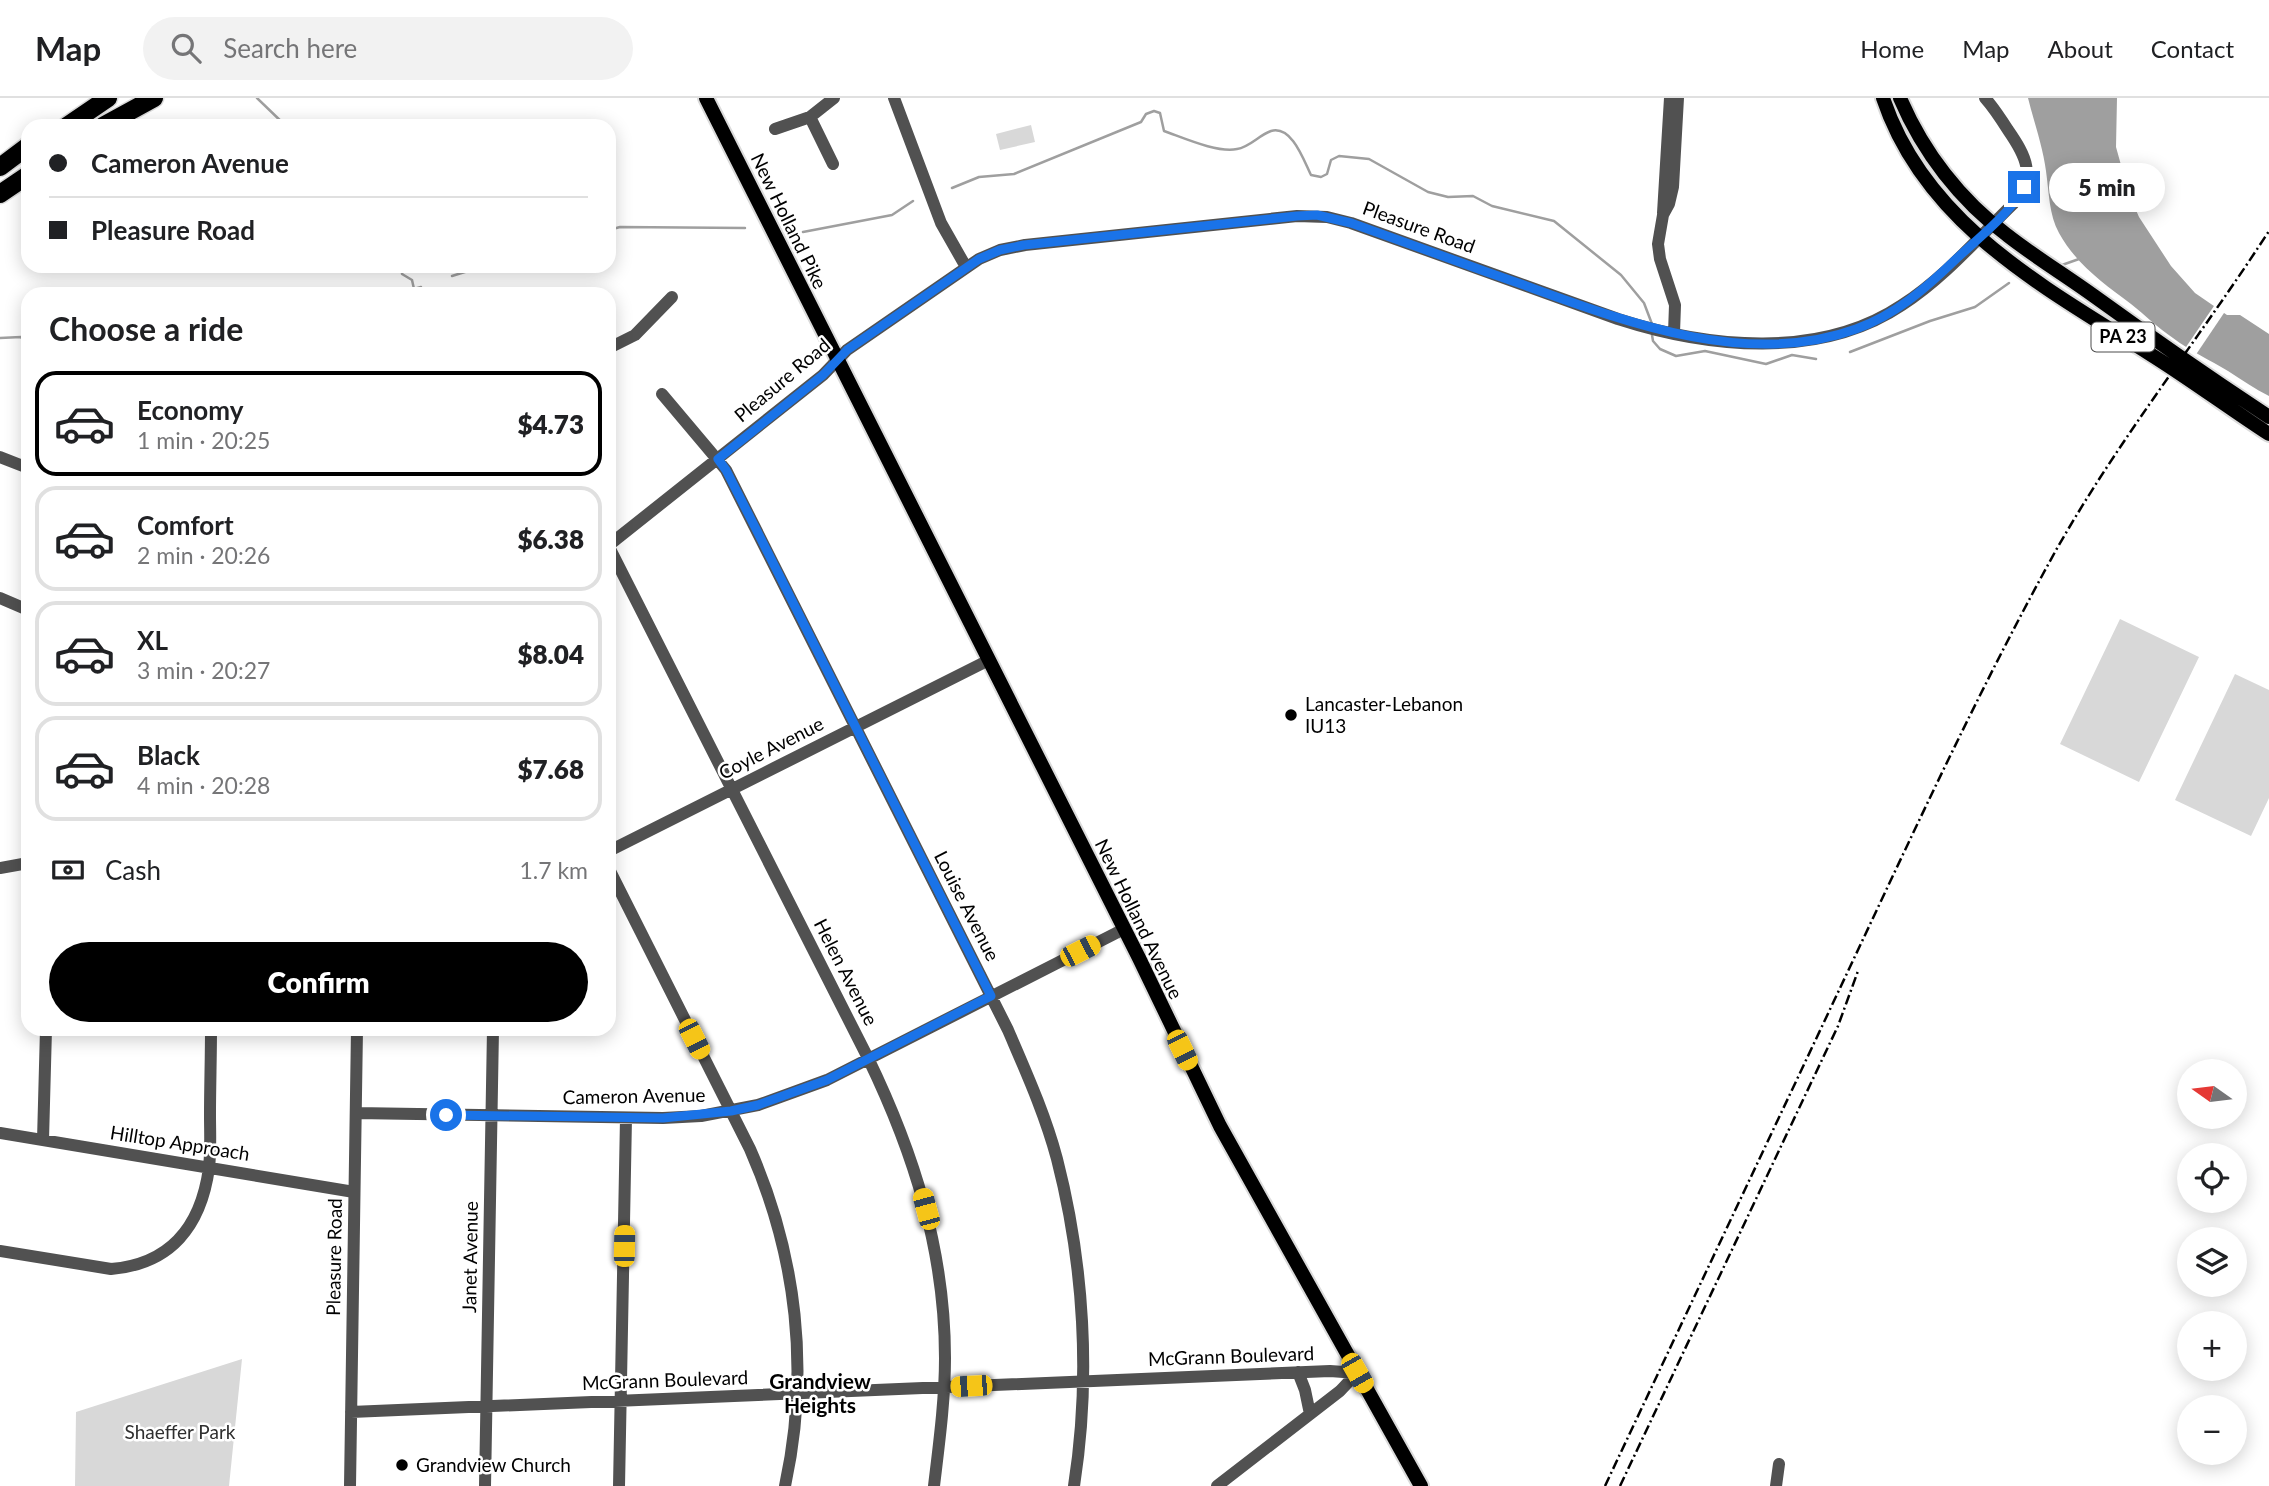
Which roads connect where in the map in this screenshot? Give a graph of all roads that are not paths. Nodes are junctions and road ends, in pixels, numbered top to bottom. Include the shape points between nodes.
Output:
1 (93, 98) edge
2 (108, 98) edge
3 (136, 98) edge
4 (154, 98) edge
5 (706, 98) edge
6 (834, 98) edge
7 (894, 98) edge
8 (1670, 98) edge
9 (1678, 98) edge
10 (1883, 98) edge
11 (1900, 98) edge
12 (1985, 98) edge
13 (810, 117) junction
14 (64, 119) edge
15 (77, 119) edge
16 (108, 119) edge
17 (116, 119) edge
18 (775, 129) dead end
19 (21, 152) edge
20 (21, 157) edge
21 (833, 164) dead end
22 (0, 170) edge
23 (21, 180) edge
24 (0, 194) edge
25 (1663, 215) junction
26 (1993, 224) junction
27 (1979, 238) junction
28 (966, 267) junction
29 (672, 297) dead end
30 (1674, 333) junction
31 (616, 344) edge
32 (837, 360) junction
33 (662, 394) dead end
34 (2269, 417) edge
35 (2269, 434) edge
36 (0, 457) edge
37 (718, 459) junction
38 (21, 465) edge
39 (616, 540) edge
40 (616, 560) edge
41 (0, 598) edge
42 (21, 607) edge
43 (989, 660) junction
44 (856, 727) junction
45 (733, 789) junction
46 (616, 848) edge
47 (21, 864) edge
48 (0, 868) edge
49 (616, 883) edge
50 (1124, 929) junction
51 (991, 996) junction
52 (46, 1036) edge
53 (211, 1036) edge
54 (357, 1036) edge
55 (493, 1036) edge
56 (869, 1058) junction
57 (731, 1111) junction
58 (356, 1113) junction
59 (492, 1115) junction
60 (626, 1118) junction
61 (0, 1133) edge
62 (43, 1140) junction
63 (209, 1167) junction
64 (354, 1192) junction
65 (0, 1251) edge
66 (1298, 1372) junction
67 (1357, 1373) junction
68 (1083, 1381) junction
69 (943, 1387) junction
70 (798, 1393) junction
71 (621, 1401) junction
72 (487, 1406) junction
73 (351, 1412) junction
74 (1310, 1414) junction
75 (1779, 1464) dead end
76 (350, 1486) edge
77 (485, 1486) edge
78 (619, 1486) edge
79 (785, 1486) edge
80 (934, 1486) edge
81 (1074, 1486) edge
82 (1217, 1486) edge
83 (1421, 1486) edge
84 (1776, 1486) edge

1 - 14 highway
2 - 15 highway
3 - 16 highway
4 - 17 highway
5 - 32 main road, New Holland Pike
6 - 13 street
7 - 28 street via 941,223
8 - 25 street
9 - 25 street via 1673,187
10 - 27 main road, PA 23 via 1922,176
11 - 26 main road, PA 23 via 1938,165
12 - 26 street, Pleasure Road via 2020,148 2027,168 2021,194
13 - 18 street
13 - 21 street
19 - 22 highway
20 - 22 highway
23 - 24 highway
25 - 30 street via 1659,251 1675,305
26 - 27 street, Pleasure Road
26 - 34 main road, PA 23
27 - 30 street, Pleasure Road via 1912,299 1854,330 1770,343
27 - 35 main road, PA 23
28 - 30 street, Pleasure Road via 1000,250 1024,245 1317,215 1351,223 1618,319
28 - 32 street, Pleasure Road
29 - 31 street via 635,335
32 - 37 street, Pleasure Road
32 - 43 main road, New Holland Avenue
33 - 37 street, Louise Avenue
36 - 38 street
37 - 39 street, Pleasure Road
37 - 44 street, Louise Avenue
40 - 45 street, Helen Avenue
41 - 42 street
43 - 44 street, Coyle Avenue
43 - 50 main road, New Holland Avenue
44 - 45 street, Coyle Avenue
44 - 51 street, Louise Avenue
45 - 46 street, Coyle Avenue
45 - 56 street, Helen Avenue
47 - 48 street
49 - 57 street
50 - 51 street, Cameron Avenue
50 - 67 main road, New Holland Avenue via 1227,1138
51 - 56 street, Cameron Avenue
51 - 68 street, Louise Avenue via 1031,1084 1056,1157 1077,1263
52 - 62 street
53 - 63 street
54 - 58 street, Pleasure Road
55 - 59 street, Janet Avenue
56 - 57 street, Cameron Avenue via 796,1092
56 - 69 street, Helen Avenue via 903,1134 928,1218 943,1324
57 - 60 street, Cameron Avenue
57 - 70 street via 765,1186 788,1265 798,1341
58 - 59 street, Cameron Avenue
58 - 64 street, Pleasure Road
59 - 60 street, Cameron Avenue
59 - 72 street, Janet Avenue
60 - 71 street
61 - 62 street, Hilltop Approach
62 - 63 street, Hilltop Approach
63 - 64 street, Hilltop Approach
63 - 65 street via 202,1203 192,1224 172,1246 147,1262 111,1269
64 - 73 street, Pleasure Road
66 - 67 street, McGrann Boulevard
66 - 68 street, McGrann Boulevard
66 - 74 street
67 - 74 street
67 - 83 main road, New Holland Avenue
68 - 69 street, McGrann Boulevard
68 - 81 street, Louise Avenue
69 - 70 street, McGrann Boulevard
69 - 80 street, Helen Avenue
70 - 71 street, McGrann Boulevard
70 - 79 street
71 - 72 street, McGrann Boulevard
71 - 78 street
72 - 73 street, McGrann Boulevard
72 - 77 street, Janet Avenue
73 - 76 street, Pleasure Road
74 - 82 street
75 - 84 street

